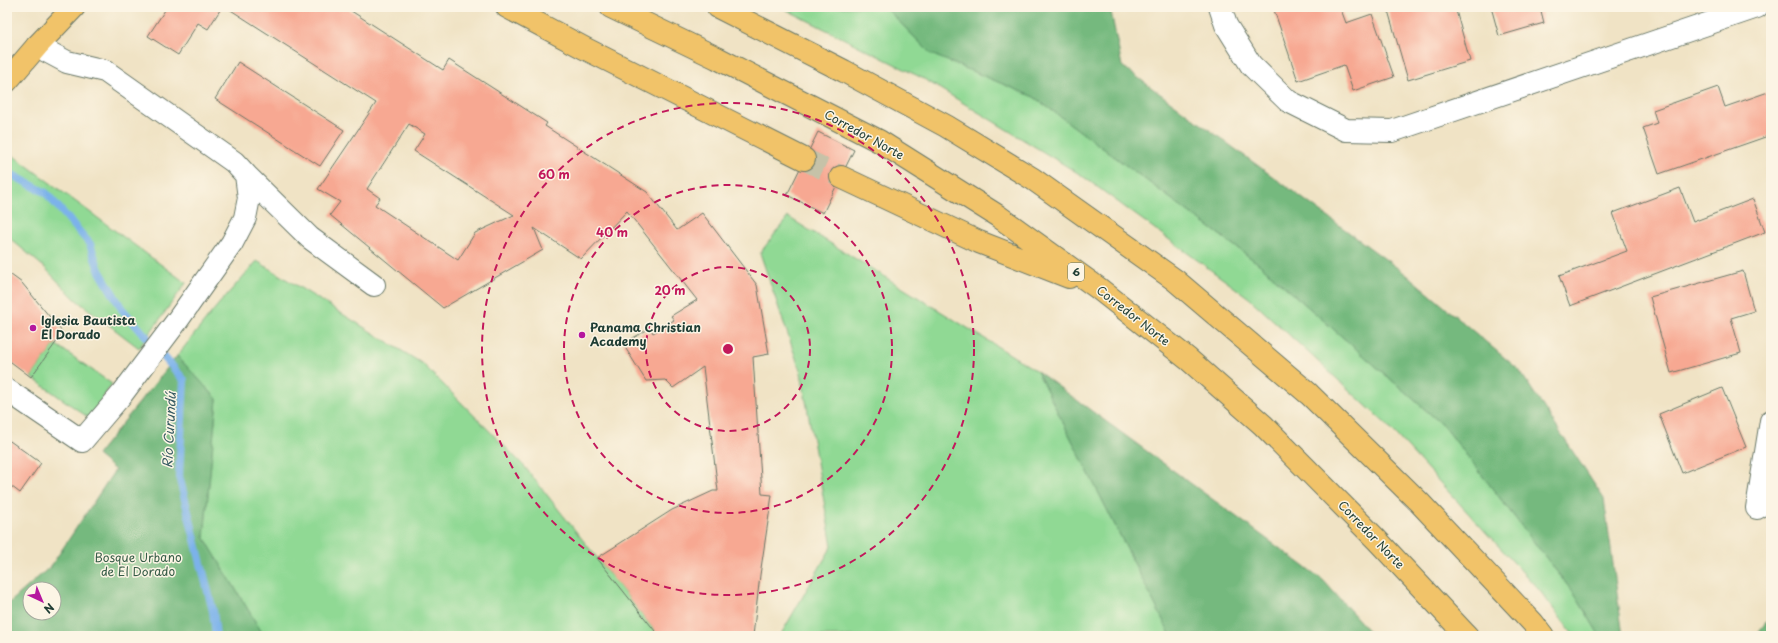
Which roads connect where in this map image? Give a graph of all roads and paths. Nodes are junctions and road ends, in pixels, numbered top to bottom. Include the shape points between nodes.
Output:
1 (74, 7) edge
2 (507, 7) edge
3 (611, 7) edge
4 (718, 7) edge
5 (1220, 7) edge
6 (1757, 7) edge
7 (37, 46) junction
8 (7, 81) edge
9 (804, 159) tunnel mouth
10 (246, 175) junction
11 (841, 177) tunnel mouth
12 (374, 285) dead end
13 (1098, 288) junction
14 (7, 390) edge
15 (1771, 421) edge
16 (1757, 508) dead end
17 (1467, 636) edge
18 (1542, 636) edge

1 - 7 highway
2 - 9 highway
3 - 13 highway, Corredor Norte / 6 via 879,141 998,216
4 - 18 highway via 952,130 1033,179 1174,280 1309,394 1420,502 1533,623
5 - 6 street via 1226,25 1251,65 1288,102 1346,130 1392,131
7 - 8 highway
7 - 10 street via 67,62 105,71 234,162
10 - 12 street via 310,238
10 - 14 street via 249,198 245,218 232,243 178,321 82,441
11 - 13 highway via 979,242
13 - 17 highway, Corredor Norte / 6 via 1188,359 1263,425 1377,540
15 - 16 street

